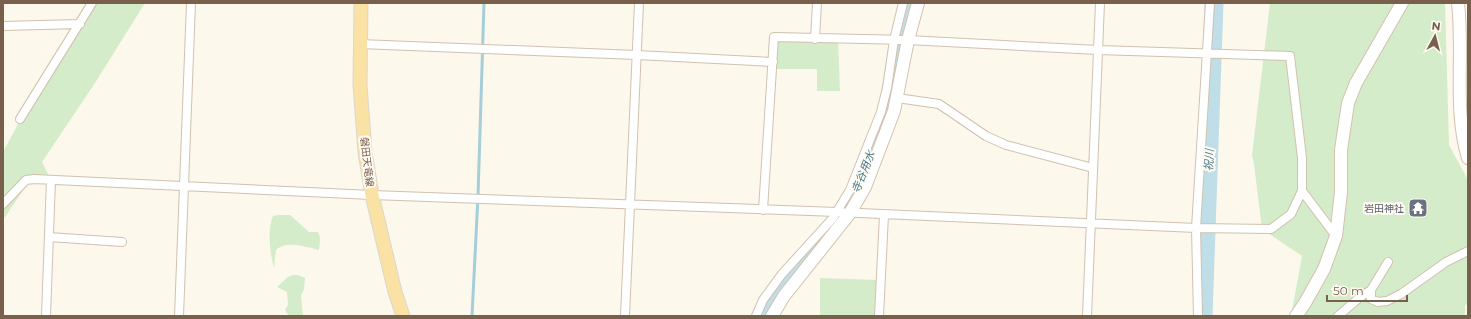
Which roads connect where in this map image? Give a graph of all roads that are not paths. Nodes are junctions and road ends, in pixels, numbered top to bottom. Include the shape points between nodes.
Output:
1 (92, 3) edge
2 (191, 3) edge
3 (361, 3) edge
4 (639, 3) edge
5 (817, 3) edge
6 (903, 3) edge
7 (918, 3) edge
8 (1100, 3) edge
9 (1210, 3) edge
10 (1402, 3) edge
11 (1458, 3) edge
12 (80, 24) junction
13 (3, 26) edge
14 (815, 39) junction
15 (894, 40) junction
16 (908, 40) junction
17 (360, 44) junction
18 (1098, 50) junction
19 (1207, 54) junction
20 (637, 55) junction
21 (773, 62) junction
22 (897, 98) junction
23 (20, 119) dead end
24 (1468, 158) edge
25 (1093, 168) junction
26 (51, 180) junction
27 (184, 187) junction
28 (1302, 191) junction
29 (372, 195) junction
30 (3, 204) edge
31 (631, 205) junction
32 (763, 210) junction
33 (837, 212) junction
34 (850, 213) junction
35 (884, 215) junction
36 (1090, 223) junction
37 (1196, 228) junction
38 (1336, 236) junction
39 (49, 238) junction
40 (122, 242) dead end
41 (1468, 251) edge
42 (1388, 262) dead end
43 (1371, 290) junction
44 (46, 316) edge
45 (179, 316) edge
46 (403, 316) edge
47 (625, 316) edge
48 (756, 316) edge
49 (772, 316) edge
50 (879, 316) edge
51 (1087, 316) edge
52 (1198, 316) edge
53 (1296, 316) edge
54 (1338, 316) edge

1 - 12 street
2 - 27 street
3 - 17 main road, 磐田天竜線
4 - 20 street
5 - 14 street
6 - 15 street
7 - 16 street
8 - 18 street
9 - 19 street
10 - 38 street via 1356,83 1348,103 1342,142
11 - 24 street via 1461,127
12 - 13 street
12 - 23 street
14 - 15 street
14 - 21 street via 774,37
15 - 16 street
15 - 33 street via 882,112 853,184
16 - 18 street
16 - 22 street
17 - 20 street
17 - 29 main road, 磐田天竜線 via 364,143
18 - 19 street
18 - 25 street
19 - 28 street via 1290,56 1302,158
19 - 37 street
20 - 21 street
20 - 31 street
21 - 32 street
22 - 25 street via 939,104 999,142
22 - 34 street via 865,187
25 - 36 street
26 - 27 street
26 - 30 street via 26,180
26 - 39 street
27 - 29 street
27 - 45 street
28 - 37 street via 1291,214 1271,229
28 - 38 street
29 - 31 street
29 - 46 main road, 磐田天竜線
31 - 32 street
31 - 47 street
32 - 33 street
33 - 34 street
33 - 48 street via 782,274 763,300
34 - 35 street
34 - 49 street
35 - 36 street
35 - 50 street
36 - 37 street
36 - 51 street
37 - 52 street
38 - 53 street via 1324,269
39 - 40 street
39 - 44 street
41 - 43 street via 1446,262 1387,301 1378,302 1372,299
42 - 43 street
43 - 54 street

